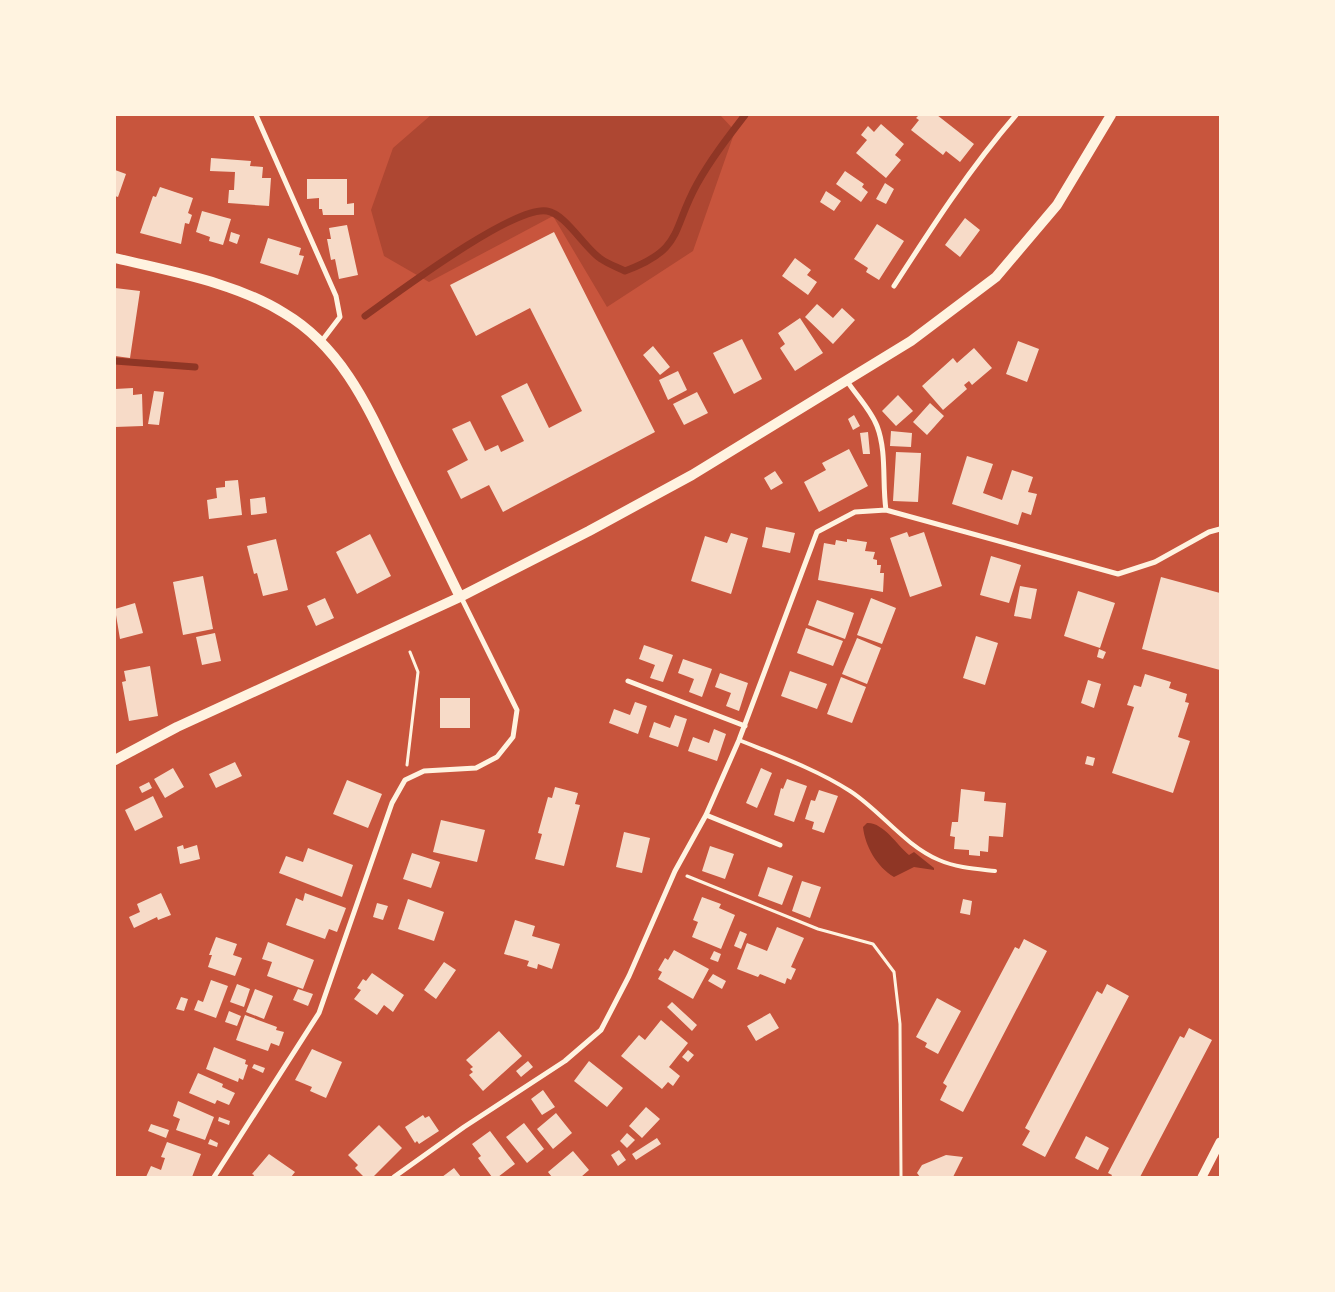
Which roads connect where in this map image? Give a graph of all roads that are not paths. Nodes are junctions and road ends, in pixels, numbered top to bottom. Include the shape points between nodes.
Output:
1 (256, 115) edge
2 (1016, 115) edge
3 (1111, 115) edge
4 (115, 258) edge
5 (894, 286) dead end
6 (321, 342) junction
7 (847, 381) junction
8 (886, 510) junction
9 (1220, 529) edge
10 (460, 597) junction
11 (628, 681) dead end
12 (745, 726) junction
13 (739, 740) junction
14 (115, 760) edge
15 (706, 815) junction
16 (780, 845) dead end
17 (995, 871) dead end
18 (1220, 1142) edge
19 (214, 1177) edge
20 (394, 1177) edge
21 (1202, 1177) edge

1 - 6 street via 336,296 340,317
2 - 5 street via 951,197
3 - 7 main road via 1057,205 996,277 911,342
4 - 6 main road via 201,279 247,295 285,313
6 - 10 main road via 359,390
7 - 8 street via 877,425
7 - 10 main road via 692,475
8 - 9 street via 1118,574 1155,562
8 - 12 street via 855,512 817,532
10 - 14 main road via 177,726
10 - 19 street via 517,710 513,737 496,757 476,768 424,771 405,780 392,804 319,1013
11 - 12 street
12 - 13 street
13 - 15 street
13 - 17 lane via 849,790 870,804 921,851 956,866
15 - 16 street
15 - 20 street via 675,871 629,976 601,1030 566,1061
18 - 21 street

